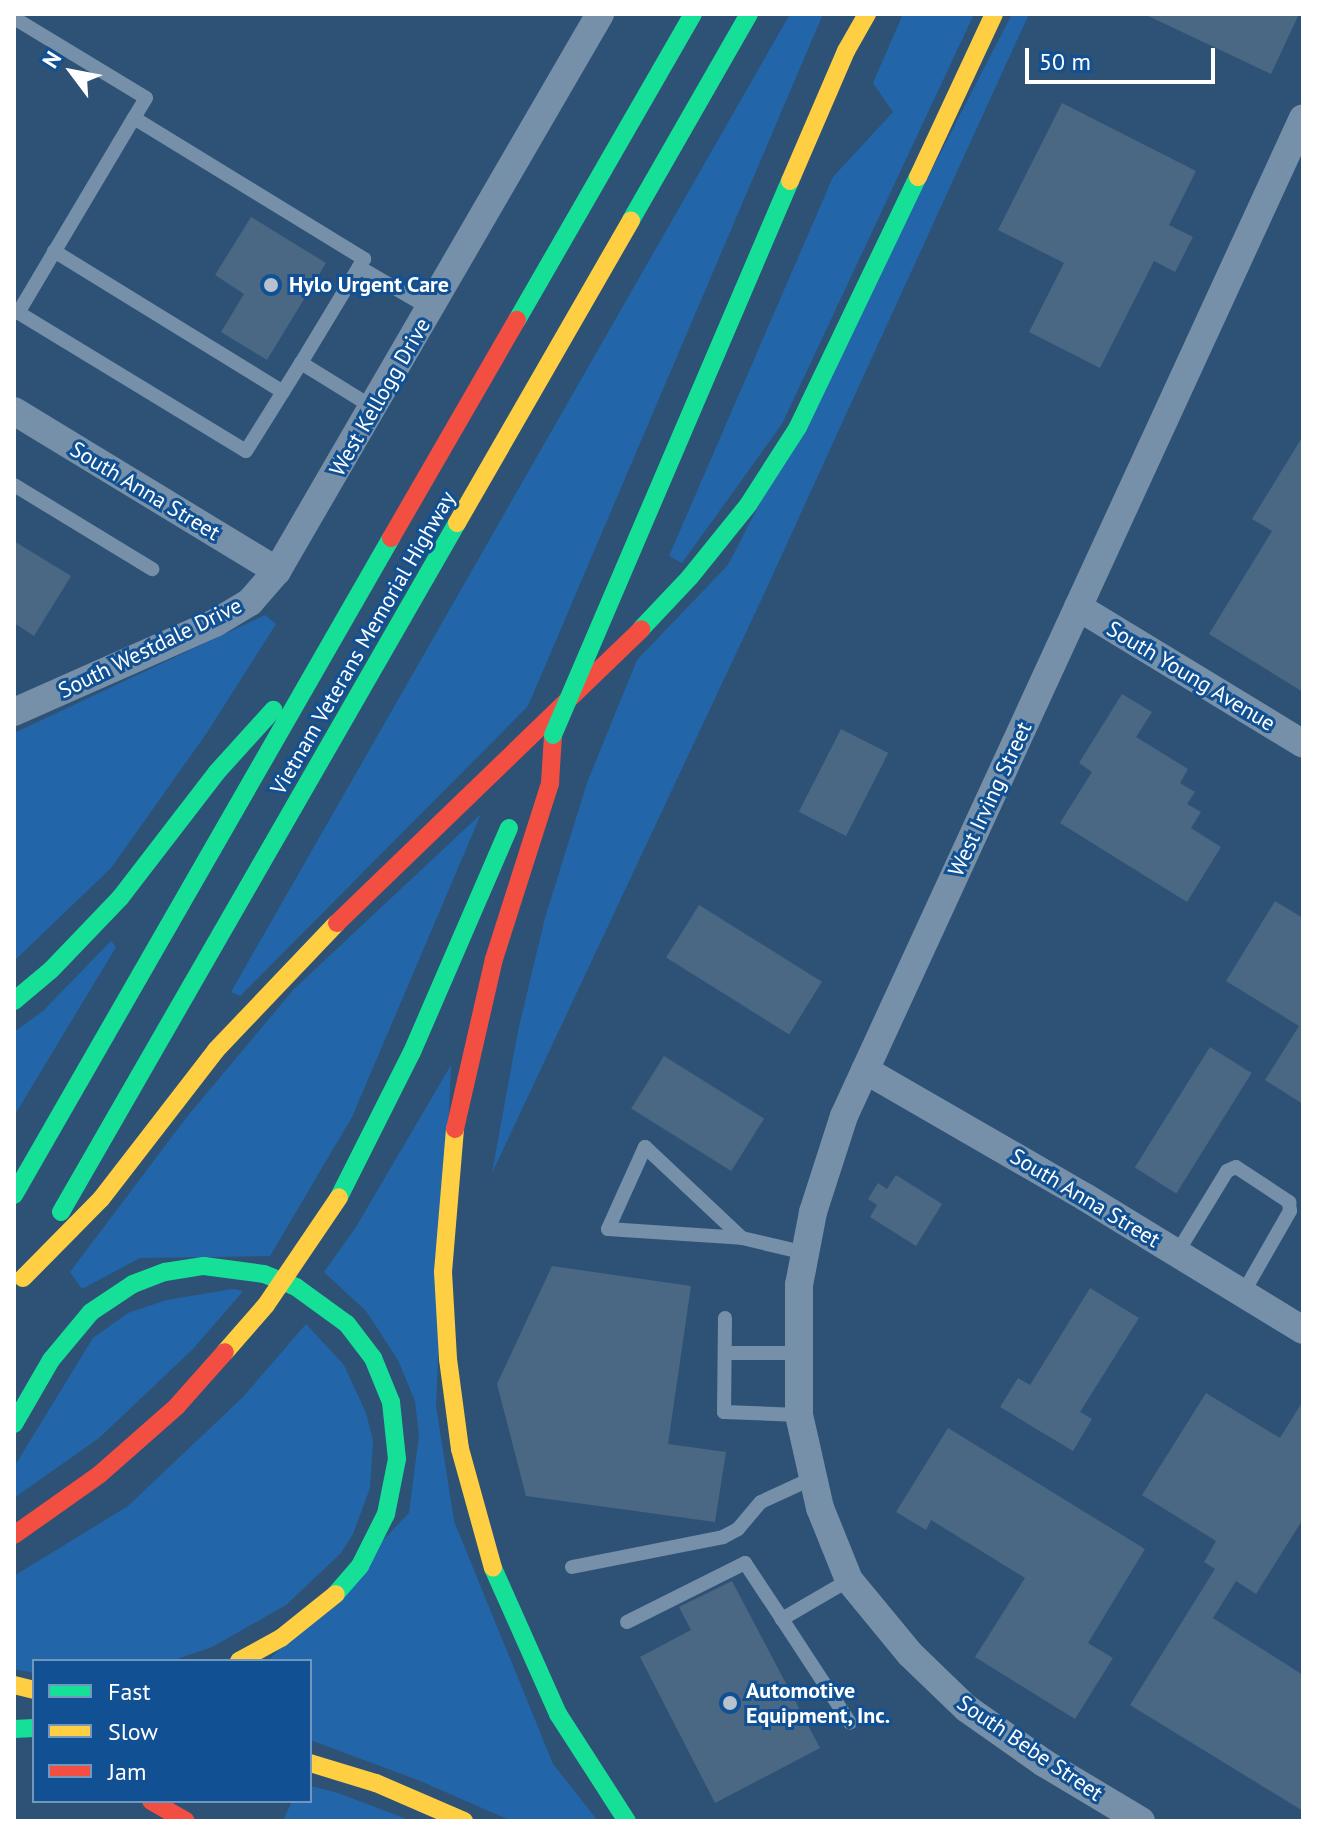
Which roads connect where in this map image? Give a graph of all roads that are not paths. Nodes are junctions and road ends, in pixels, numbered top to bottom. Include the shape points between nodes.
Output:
1 (600, 14) edge
2 (693, 14) edge
3 (749, 14) edge
4 (860, 14) edge
5 (867, 14) edge
6 (994, 14) edge
7 (14, 18) edge
8 (846, 51) junction
9 (134, 118) junction
10 (1303, 118) edge
11 (54, 251) junction
12 (359, 267) junction
13 (431, 309) junction
14 (16, 312) edge
15 (301, 363) junction
16 (283, 392) junction
17 (374, 408) junction
18 (14, 411) edge
19 (14, 485) edge
20 (152, 569) dead end
21 (277, 571) junction
22 (1078, 607) junction
23 (333, 642) junction
24 (15, 709) edge
25 (553, 735) junction
26 (1303, 744) edge
27 (533, 774) dead end
28 (515, 815) dead end
29 (14, 1001) edge
30 (865, 1070) junction
31 (14, 1195) edge
32 (742, 1238) junction
33 (806, 1253) junction
34 (1177, 1253) junction
35 (18, 1286) edge
36 (1243, 1293) junction
37 (725, 1318) dead end
38 (1303, 1330) edge
39 (725, 1353) junction
40 (796, 1353) junction
41 (799, 1415) junction
42 (14, 1424) edge
43 (813, 1478) junction
44 (820, 1508) joint
45 (14, 1535) edge
46 (572, 1567) dead end
47 (849, 1580) junction
48 (782, 1619) junction
49 (627, 1622) dead end
50 (243, 1659) edge
51 (850, 1723) dead end
52 (312, 1764) edge
53 (154, 1803) edge
54 (186, 1821) edge
55 (464, 1821) edge
56 (627, 1821) edge
57 (1141, 1821) edge

1 - 13 street, West Kellogg Drive
2 - 23 highway, Vietnam Veterans Memorial Highway
3 - 35 highway, Vietnam Veterans Memorial Highway
4 - 8 highway
5 - 8 highway
6 - 35 highway via 822,382 748,505 647,623 297,962 216,1050 101,1199
7 - 9 lane via 146,98
8 - 25 highway, bridge
9 - 11 lane
9 - 12 lane via 364,259
10 - 22 street, West Irving Street
11 - 14 lane
11 - 16 lane
12 - 13 lane
12 - 15 lane
13 - 17 street, West Kellogg Drive
14 - 16 lane via 246,451
15 - 16 lane
15 - 17 lane
17 - 21 street, West Kellogg Drive
18 - 21 street, South Anna Street
19 - 20 lane
21 - 24 street, South Westdale Drive via 250,602 215,623
22 - 26 street, South Young Avenue
22 - 30 street, West Irving Street
23 - 29 highway via 217,772 120,898
23 - 31 highway, Vietnam Veterans Memorial Highway
25 - 27 highway
25 - 56 highway via 550,783 494,959 452,1142 443,1272 448,1359 460,1449 500,1589 558,1714
28 - 45 highway, bridge via 376,1128 308,1247 250,1325 177,1406 100,1474
30 - 33 street, West Irving Street via 826,1171
30 - 34 street, South Anna Street
32 - 32 lane via 727,1237 608,1229 645,1147
32 - 33 lane
33 - 40 street, West Irving Street
34 - 36 street, South Anna Street
34 - 36 lane via 1227,1171 1236,1167 1289,1202 1290,1211
36 - 38 street, South Anna Street
37 - 39 lane
39 - 40 lane
39 - 41 lane via 724,1412
40 - 41 street, West Irving Street
41 - 43 street, West Irving Street
42 - 50 highway via 51,1360 91,1312 133,1284 165,1272 204,1266 264,1274 296,1287 347,1324 373,1358 391,1402 397,1459 386,1514 360,1566 337,1593 281,1638
43 - 44 street, West Irving Street
43 - 46 lane via 761,1502 738,1529 723,1537
44 - 47 street, South Bebe Street
47 - 48 lane
47 - 57 street, South Bebe Street via 910,1654 966,1708
48 - 49 lane via 745,1563
48 - 51 lane
52 - 55 highway via 376,1783
53 - 54 highway

